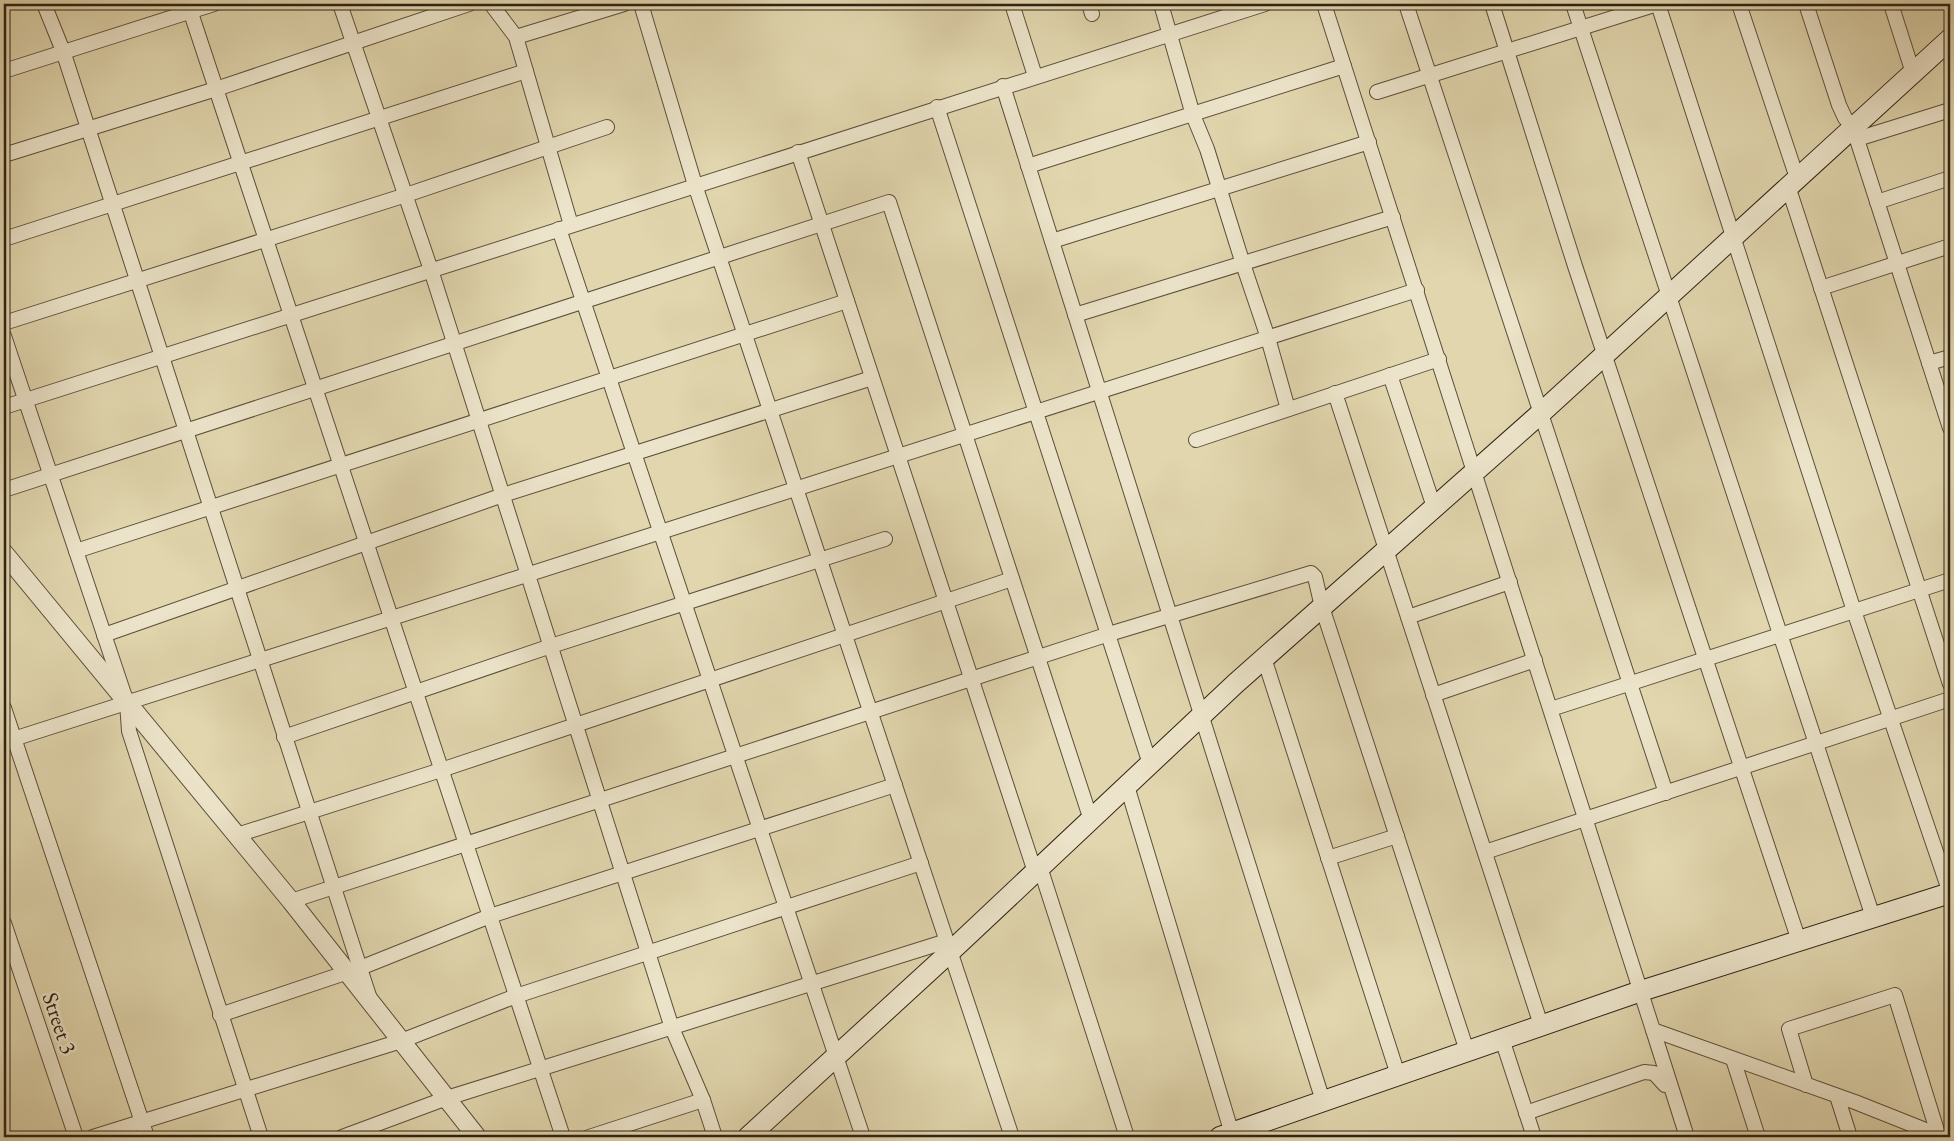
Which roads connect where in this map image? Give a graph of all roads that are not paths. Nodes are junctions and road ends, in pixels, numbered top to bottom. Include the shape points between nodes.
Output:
1 (44, 4) edge
2 (214, 4) edge
3 (340, 4) edge
4 (469, 4) edge
5 (491, 4) edge
6 (624, 4) edge
7 (641, 4) edge
8 (1012, 4) edge
9 (1161, 4) edge
10 (1264, 4) edge
11 (1324, 4) edge
12 (1406, 4) edge
13 (1492, 4) edge
14 (1573, 4) edge
15 (1657, 4) edge
16 (1739, 4) edge
17 (1806, 4) edge
18 (1891, 4) edge
19 (189, 7) edge
20 (1581, 29) junction
21 (1171, 33) junction
22 (516, 37) junction
23 (1950, 39) edge
24 (354, 43) junction
25 (63, 51) junction
26 (1507, 52) junction
27 (1344, 66) junction
28 (4, 71) edge
29 (526, 71) junction
30 (1913, 73) junction
31 (1429, 75) junction
32 (1035, 76) junction
33 (1003, 86) junction
34 (216, 89) junction
35 (1378, 92) dead end
36 (937, 107) junction
37 (1950, 110) edge
38 (1193, 115) junction
39 (380, 119) junction
40 (88, 128) junction
41 (607, 128) dead end
42 (1855, 133) junction
43 (1369, 142) junction
44 (548, 147) junction
45 (798, 152) junction
46 (4, 154) edge
47 (241, 164) junction
48 (1028, 166) junction
49 (1950, 178) edge
50 (1793, 182) junction
51 (695, 185) junction
52 (1219, 189) junction
53 (406, 195) junction
54 (1877, 202) junction
55 (112, 205) junction
56 (1393, 217) junction
57 (821, 224) junction
58 (565, 227) junction
59 (1733, 237) junction
60 (266, 238) junction
61 (4, 240) edge
62 (1052, 241) junction
63 (1950, 246) edge
64 (719, 258) junction
65 (1242, 264) junction
66 (1897, 264) junction
67 (431, 270) junction
68 (136, 280) junction
69 (1821, 288) junction
70 (1416, 290) junction
71 (1668, 295) junction
72 (847, 301) junction
73 (584, 302) junction
74 (291, 315) junction
75 (1075, 315) junction
76 (4, 323) edge
77 (744, 334) junction
78 (4, 336) edge
79 (1268, 338) junction
80 (454, 343) junction
81 (1605, 353) junction
82 (161, 357) junction
83 (1950, 357) edge
84 (1439, 359) junction
85 (1929, 363) junction
86 (1390, 375) junction
87 (609, 378) junction
88 (872, 378) junction
89 (315, 389) junction
90 (1099, 392) junction
91 (1335, 393) junction
92 (26, 400) junction
93 (4, 407) edge
94 (1288, 409) junction
95 (770, 411) junction
96 (1036, 412) junction
97 (1541, 413) junction
98 (479, 420) junction
99 (1950, 428) edge
100 (185, 431) junction
101 (965, 435) junction
102 (1196, 440) dead end
103 (634, 453) junction
104 (898, 456) junction
105 (340, 465) junction
106 (1475, 471) junction
107 (50, 475) junction
108 (796, 489) junction
109 (4, 490) edge
110 (503, 495) junction
111 (210, 507) junction
112 (1434, 507) junction
113 (661, 532) junction
114 (885, 539) dead end
115 (366, 542) junction
116 (1386, 550) junction
117 (76, 551) junction
118 (4, 554) edge
119 (820, 561) junction
120 (528, 575) junction
121 (1012, 579) junction
122 (1950, 580) edge
123 (1510, 582) junction
124 (236, 588) junction
125 (1920, 590) junction
126 (946, 601) junction
127 (685, 604) junction
128 (1322, 607) junction
129 (1854, 611) junction
130 (1170, 615) junction
131 (1408, 617) junction
132 (391, 619) junction
133 (1109, 634) junction
134 (104, 635) junction
135 (845, 635) junction
136 (1780, 635) junction
137 (551, 646) junction
138 (1038, 657) junction
139 (1264, 658) junction
140 (1706, 659) junction
141 (1535, 660) junction
142 (260, 661) junction
143 (971, 678) junction
144 (711, 680) junction
145 (1630, 683) junction
146 (1950, 684) edge
147 (416, 693) junction
148 (1433, 695) junction
149 (1950, 698) edge
150 (128, 703) junction
151 (4, 708) edge
152 (1550, 709) junction
153 (870, 711) junction
154 (1202, 716) junction
155 (1891, 718) junction
156 (576, 725) junction
157 (284, 737) junction
158 (9, 740) edge
159 (1816, 744) junction
160 (736, 755) junction
161 (1150, 764) junction
162 (1742, 768) junction
163 (441, 770) junction
164 (895, 786) junction
165 (1127, 786) junction
166 (1666, 794) junction
167 (599, 800) junction
168 (308, 812) junction
169 (1091, 820) junction
170 (1586, 820) junction
171 (761, 829) junction
172 (237, 835) junction
173 (1397, 836) junction
174 (466, 844) junction
175 (1485, 852) junction
176 (1328, 858) junction
177 (921, 863) junction
178 (1038, 870) junction
179 (623, 874) junction
180 (333, 887) junction
181 (1950, 893) edge
182 (291, 900) junction
183 (787, 907) junction
184 (490, 916) junction
185 (1873, 917) junction
186 (4, 923) edge
187 (1799, 941) junction
188 (949, 947) junction
189 (648, 953) junction
190 (354, 970) junction
191 (813, 983) junction
192 (1642, 995) junction
193 (516, 996) junction
194 (220, 1015) junction
195 (1541, 1025) junction
196 (1652, 1026) junction
197 (672, 1028) junction
198 (1502, 1039) junction
199 (401, 1041) junction
200 (1467, 1051) junction
201 (836, 1054) junction
202 (1733, 1058) junction
203 (540, 1069) junction
204 (1398, 1075) junction
205 (1670, 1084) junction
206 (1806, 1085) junction
207 (247, 1090) junction
208 (1837, 1096) junction
209 (447, 1098) junction
210 (702, 1100) junction
211 (1323, 1101) junction
212 (1526, 1113) junction
213 (142, 1122) junction
214 (1228, 1136) edge
215 (76, 1137) edge
216 (93, 1137) edge
217 (147, 1137) edge
218 (261, 1137) edge
219 (342, 1137) edge
220 (477, 1137) edge
221 (563, 1137) edge
222 (589, 1137) edge
223 (715, 1137) edge
224 (748, 1137) edge
225 (863, 1137) edge
226 (1012, 1137) edge
227 (1127, 1137) edge
228 (1534, 1137) edge
229 (1687, 1137) edge
230 (1758, 1137) edge
231 (1850, 1137) edge
232 (1940, 1137) edge

1 - 25 street
2 - 19 street
3 - 24 street
4 - 24 street
5 - 22 street
6 - 22 street
7 - 51 street
8 - 32 street
9 - 21 street
10 - 21 street
11 - 27 street
12 - 31 street
13 - 26 street
14 - 20 street
15 - 20 street
15 - 59 street
16 - 50 street
17 - 42 street via 1839,105
18 - 30 street
19 - 25 street
19 - 34 street
20 - 26 street
20 - 71 street
21 - 32 street
21 - 38 street
22 - 29 street
23 - 30 main road
24 - 34 street
24 - 39 street
25 - 28 street
25 - 40 street
26 - 31 street
26 - 81 street
27 - 38 street
27 - 43 street
29 - 39 street
29 - 44 street
30 - 42 main road
31 - 35 street
31 - 97 street
32 - 33 street
33 - 36 street
33 - 48 street
34 - 40 street
34 - 47 street
36 - 45 street
36 - 96 street
37 - 42 street
38 - 48 street
38 - 52 street
39 - 47 street
39 - 53 street
40 - 46 street
40 - 55 street
41 - 44 street
42 - 50 main road
42 - 54 street
43 - 52 street
43 - 56 street
44 - 53 street
44 - 58 street
45 - 51 street
45 - 57 street
47 - 55 street
47 - 60 street
48 - 62 street
49 - 54 street
50 - 59 main road
50 - 69 street
51 - 58 street
51 - 64 street
52 - 62 street
52 - 65 street
53 - 60 street
53 - 67 street
54 - 66 street
55 - 61 street
55 - 68 street
56 - 65 street
56 - 70 street
57 - 64 street
57 - 72 street
57 - 101 street via 889,202
58 - 67 street
58 - 73 street
59 - 71 main road
59 - 129 street
60 - 68 street
60 - 74 street
62 - 75 street
63 - 66 street
64 - 73 street
64 - 77 street
65 - 75 street
65 - 79 street
66 - 69 street
66 - 85 street
67 - 74 street
67 - 80 street
68 - 76 street
68 - 82 street
69 - 125 street
70 - 79 street
70 - 84 street
71 - 81 main road
71 - 136 street
72 - 77 street
72 - 88 street
73 - 80 street
73 - 87 street
74 - 82 street
74 - 89 street
75 - 90 street
77 - 87 street
77 - 95 street
78 - 92 street
79 - 90 street
79 - 94 street
80 - 89 street
80 - 98 street
81 - 97 main road
81 - 140 street
82 - 92 street
82 - 100 street
83 - 85 street
84 - 86 street
84 - 106 street
85 - 99 street
86 - 91 street
86 - 112 street
87 - 98 street
87 - 103 street
88 - 95 street
88 - 104 street
89 - 100 street
89 - 105 street
90 - 96 street
90 - 130 street
91 - 94 street
91 - 116 street
92 - 93 street
92 - 107 street
94 - 102 street
95 - 103 street
95 - 108 street
96 - 101 street
96 - 133 street
97 - 106 main road
97 - 145 street
98 - 105 street
98 - 110 street
100 - 107 street
100 - 111 street
101 - 104 street
101 - 121 street
103 - 110 street
103 - 113 street
104 - 108 street
104 - 126 street
105 - 111 street
105 - 115 street
106 - 112 main road
106 - 123 street
107 - 109 street
107 - 117 street
108 - 113 street
108 - 119 street
110 - 115 street
110 - 120 street
111 - 117 street
111 - 124 street
112 - 116 main road
113 - 120 street
113 - 127 street
114 - 119 street
115 - 124 street
115 - 132 street
116 - 128 main road
116 - 131 street
117 - 134 street
118 - 150 street
119 - 127 street
119 - 135 street
120 - 132 street
120 - 137 street
121 - 126 street
121 - 138 street
122 - 125 street
123 - 131 street
123 - 141 street
124 - 134 street
124 - 142 street
125 - 129 street
125 - 146 street
126 - 135 street
126 - 143 street
127 - 137 street
127 - 144 street
128 - 130 street via 1315,577 1311,573
128 - 139 main road
128 - 173 street
129 - 136 street
129 - 155 street
130 - 133 street
130 - 154 street
131 - 148 street
132 - 142 street
132 - 147 street
133 - 138 street
133 - 161 street
134 - 150 street
135 - 144 street
135 - 153 street
136 - 140 street
136 - 159 street
137 - 147 street
137 - 156 street
138 - 143 street
138 - 169 street
139 - 154 main road
139 - 176 street
140 - 145 street
140 - 162 street
141 - 148 street
141 - 152 street
142 - 150 street
142 - 157 street
143 - 153 street
143 - 178 street
144 - 156 street
144 - 160 street
145 - 152 street
145 - 166 street
147 - 157 street
147 - 163 street
148 - 175 street
149 - 155 street
150 - 158 street
150 - 172 street
150 - 194 street via 128,731
151 - 158 street
152 - 170 street
153 - 160 street
153 - 164 street
154 - 161 main road
154 - 211 street
155 - 159 street
155 - 181 street
156 - 163 street
156 - 167 street
157 - 168 street
158 - 213 street
159 - 162 street
159 - 185 street
160 - 167 street
160 - 171 street
161 - 165 main road
162 - 166 street
162 - 187 street
163 - 168 street
163 - 174 street
164 - 171 street
164 - 177 street
165 - 169 main road
165 - 214 street
166 - 170 street
167 - 174 street
167 - 179 street
168 - 172 street
168 - 180 street
169 - 178 main road
170 - 175 street
170 - 192 street
171 - 179 street
171 - 183 street
172 - 182 street
173 - 176 street
173 - 200 street
174 - 180 street
174 - 184 street
175 - 195 street
176 - 204 street
177 - 183 street
177 - 188 street
178 - 188 main road
178 - 227 street
179 - 184 street
179 - 189 street
180 - 182 street
180 - 190 street
181 - 185 main road
182 - 190 street
183 - 189 street
183 - 191 street
184 - 190 street
184 - 193 street
185 - 187 main road
186 - 215 street, Street 3
187 - 192 main road
188 - 191 street
188 - 201 main road
188 - 226 street
189 - 193 street
189 - 197 street
190 - 194 street
190 - 199 street via 370,1001
191 - 197 street
191 - 201 street
192 - 195 main road
192 - 196 street
193 - 199 street
193 - 203 street
194 - 207 street
195 - 198 main road
196 - 202 street
196 - 205 street
197 - 203 street
197 - 210 street
198 - 200 main road
198 - 212 street
199 - 207 street
199 - 209 street
200 - 204 main road
201 - 224 main road
201 - 225 street
202 - 206 street
202 - 230 street
203 - 209 street
203 - 221 street
204 - 211 main road
205 - 212 street via 1660,1082 1654,1073 1644,1072
205 - 229 street
206 - 208 street
206 - 232 street via 1789,1029 1895,995
207 - 213 street
207 - 218 street
208 - 231 street
208 - 232 street
209 - 219 street
209 - 220 street
210 - 222 street
210 - 223 street
211 - 214 main road
212 - 228 street
213 - 216 street
213 - 217 street

